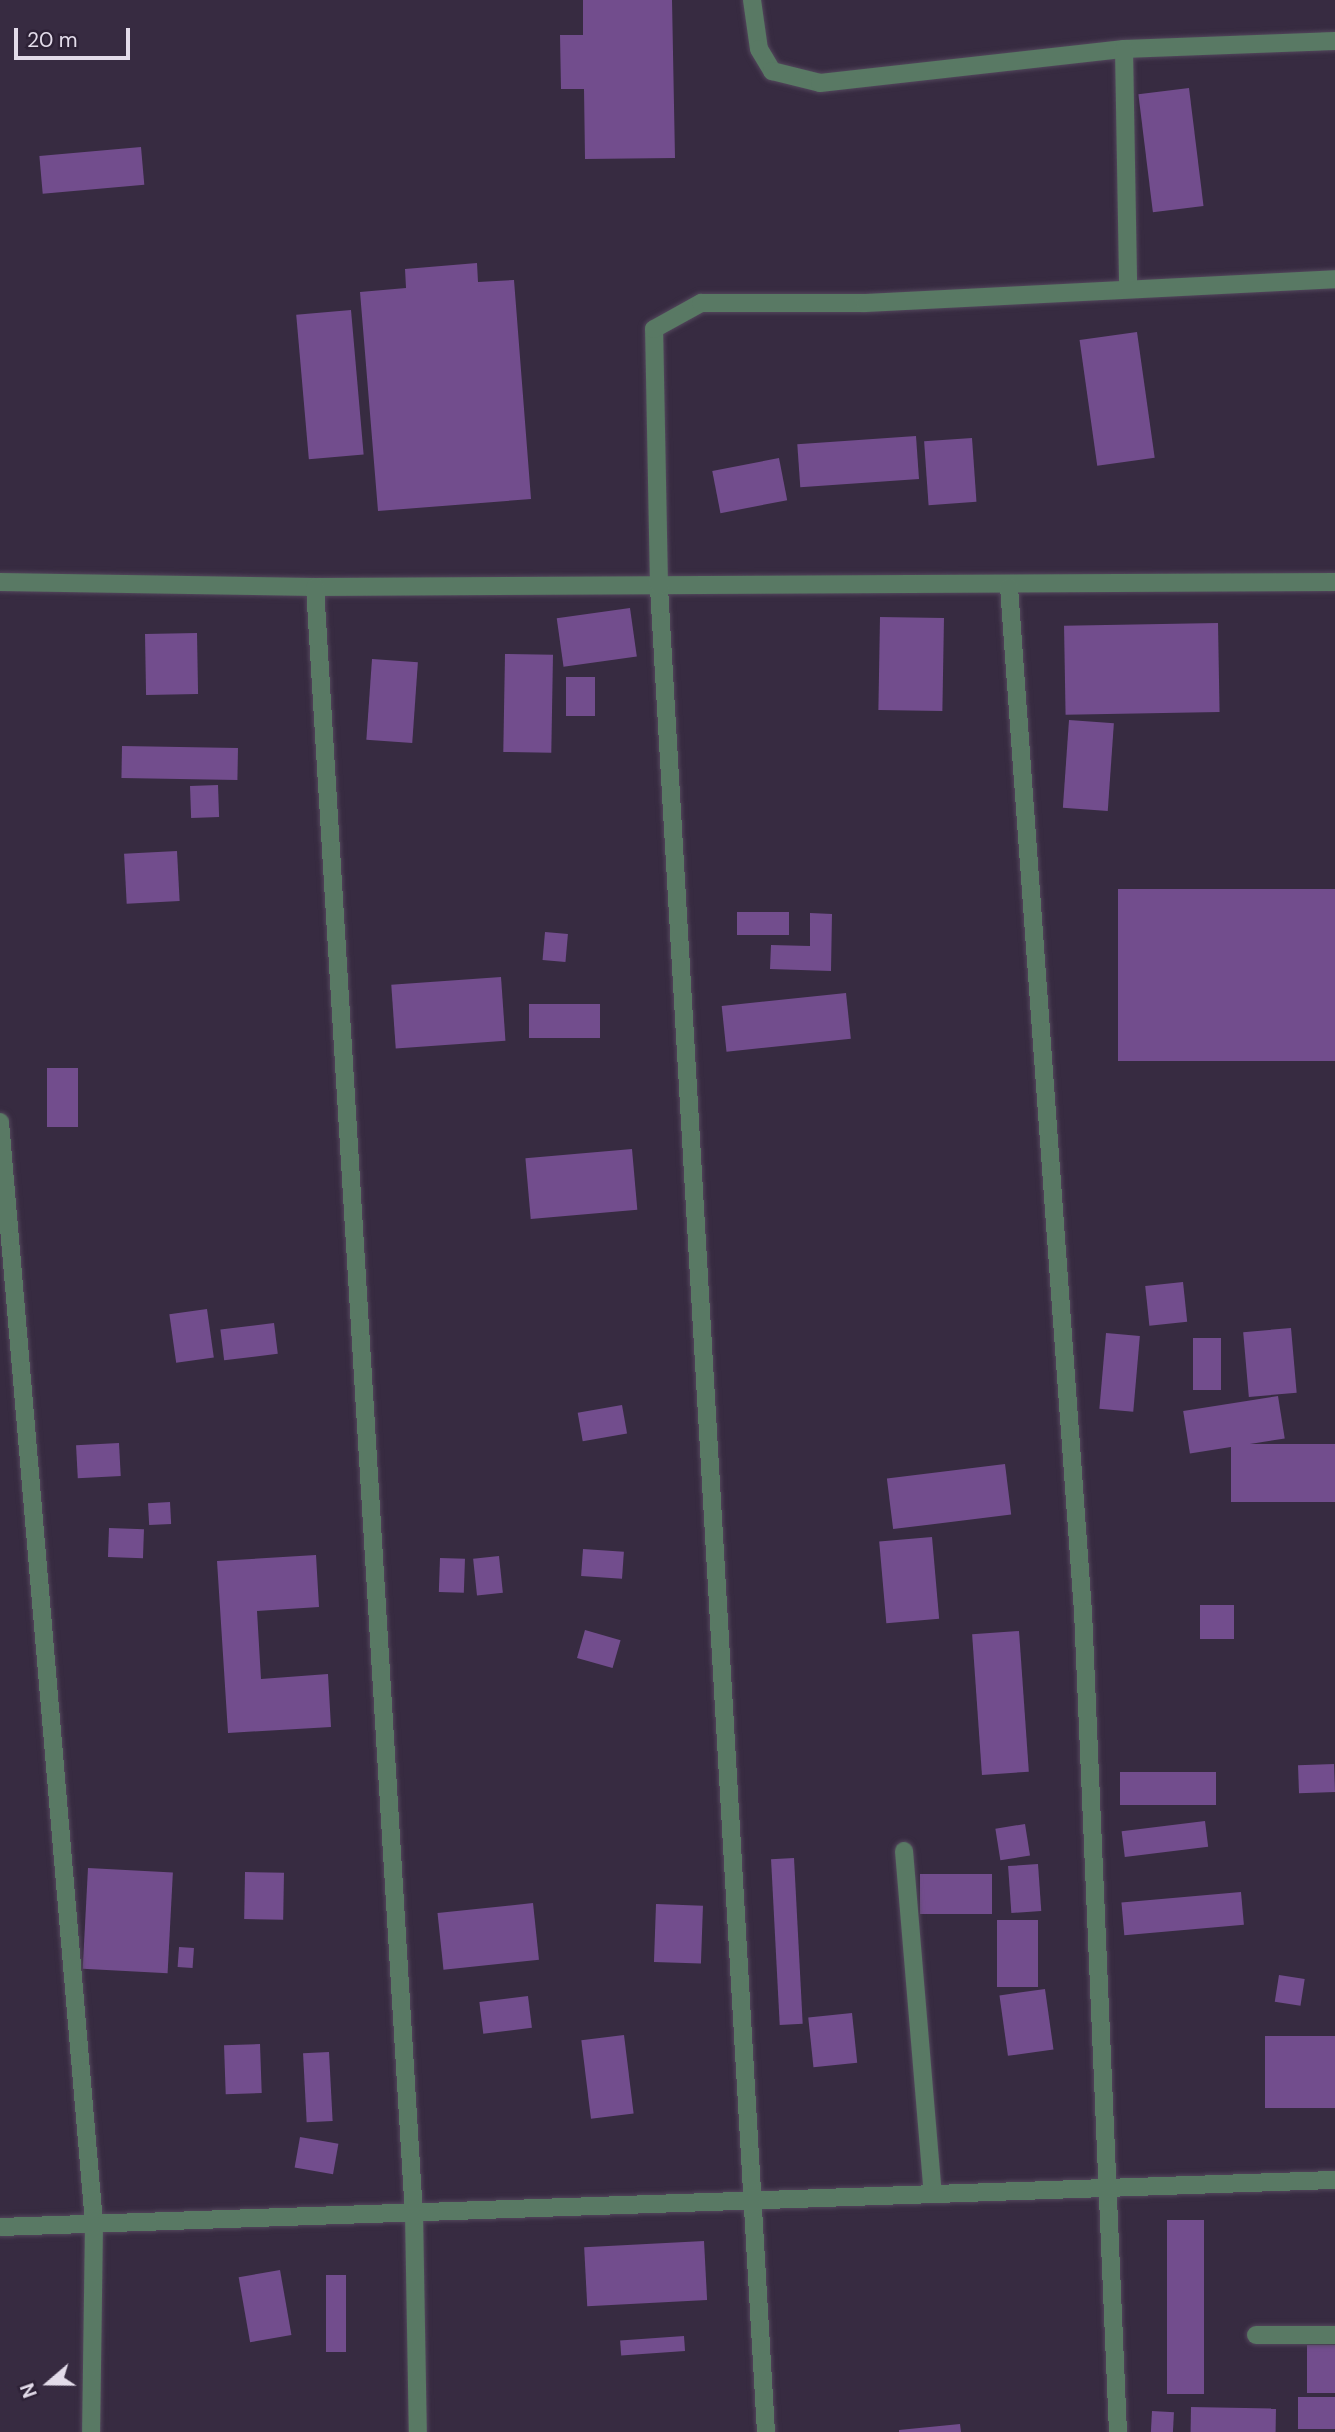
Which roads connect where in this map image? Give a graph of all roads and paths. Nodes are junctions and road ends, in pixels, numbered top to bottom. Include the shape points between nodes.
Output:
1 (752, 0) edge
2 (1335, 41) edge
3 (1124, 49) junction
4 (1335, 279) edge
5 (1128, 289) junction
6 (0, 582) edge
7 (1335, 582) edge
8 (659, 585) junction
9 (315, 587) junction
10 (1009, 587) junction
11 (0, 1122) edge
12 (904, 1851) dead end
13 (1335, 2180) edge
14 (1108, 2188) junction
15 (933, 2194) junction
16 (752, 2201) junction
17 (414, 2213) junction
18 (94, 2224) junction
19 (0, 2227) edge
20 (1256, 2335) dead end
21 (1335, 2335) edge
22 (91, 2432) edge
23 (418, 2432) edge
24 (766, 2432) edge
25 (1118, 2432) edge

1 - 3 street via 759,49 772,71 820,83
2 - 3 street
3 - 5 street
4 - 5 street
5 - 8 street via 865,303 701,303 667,318 654,329 651,365
6 - 9 street
7 - 10 street
8 - 9 street
8 - 10 street
8 - 16 street
9 - 17 street
10 - 14 street via 1083,1611
11 - 18 street
12 - 15 street
13 - 14 street
14 - 15 street
14 - 25 street
15 - 16 street
16 - 17 street
16 - 24 street
17 - 18 street
17 - 23 street
18 - 19 street
18 - 22 street
20 - 21 street

